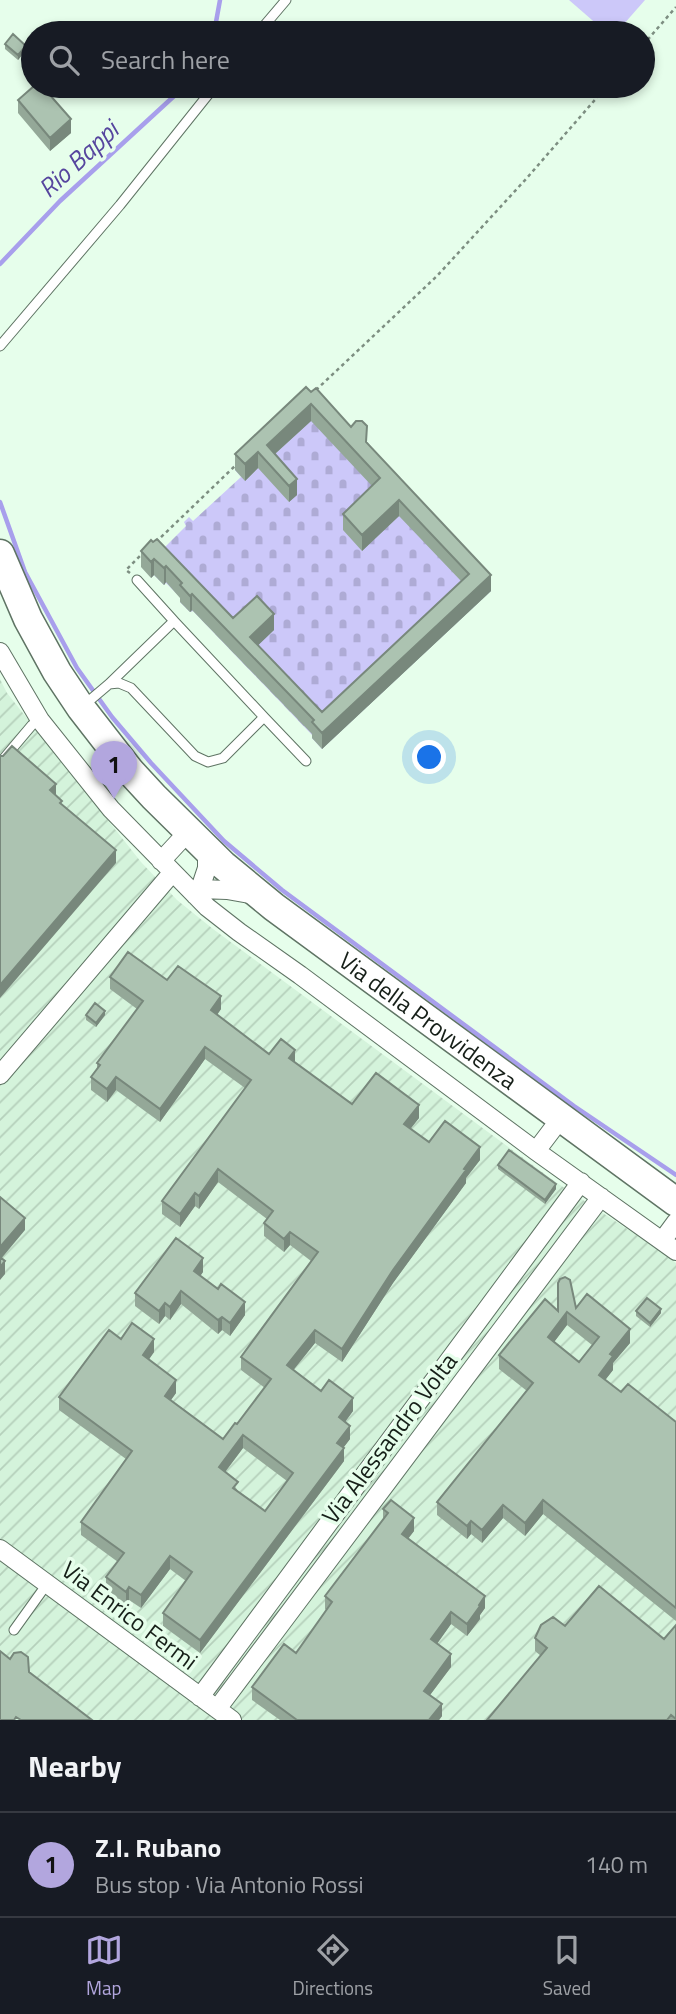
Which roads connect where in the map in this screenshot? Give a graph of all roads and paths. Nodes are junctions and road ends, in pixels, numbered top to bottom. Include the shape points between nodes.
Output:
1 (286, 0) edge
2 (676, 7) edge
3 (268, 21) edge
4 (655, 31) edge
5 (205, 98) edge
6 (597, 98) edge
7 (0, 346) edge
8 (317, 388) edge
9 (237, 465) edge
10 (156, 541) edge
11 (146, 551) edge
12 (0, 554) edge
13 (137, 580) joint
14 (174, 621) junction
15 (0, 652) edge
16 (106, 686) junction
17 (87, 702) junction
18 (264, 717) junction
19 (40, 720) junction
20 (306, 761) dead end
21 (0, 763) edge
22 (198, 841) junction
23 (167, 867) junction
24 (197, 892) junction
25 (262, 897) junction
26 (0, 1075) edge
27 (561, 1118) junction
28 (536, 1151) junction
29 (581, 1182) junction
30 (601, 1196) junction
31 (674, 1205) edge
32 (669, 1246) edge
33 (394, 1435) junction
34 (412, 1449) junction
35 (366, 1472) junction
36 (384, 1486) junction
37 (0, 1549) edge
38 (47, 1584) junction
39 (14, 1630) dead end
40 (246, 1634) junction
41 (264, 1648) junction
42 (200, 1697) junction
43 (224, 1715) edge

1 - 3 lane
2 - 4 path
5 - 7 lane
6 - 8 path via 436,276
9 - 10 path
11 - 13 path via 126,570
12 - 17 main road, Via della Provvidenza via 57,672
13 - 14 lane
14 - 16 lane
14 - 18 lane
15 - 19 street, Via della Provvidenza
16 - 17 lane
16 - 18 lane via 119,683 131,688 195,756 208,762 223,758
17 - 22 main road, Via della Provvidenza via 130,771
18 - 20 lane
19 - 21 lane
19 - 23 street, Via della Provvidenza via 111,809
22 - 23 street
22 - 24 street via 207,868
22 - 25 main road, Via della Provvidenza
23 - 24 street, Via della Provvidenza
23 - 26 street
24 - 25 street via 227,890
24 - 28 street, Via della Provvidenza via 239,932
25 - 27 main road, Via della Provvidenza
27 - 28 street
27 - 31 main road, Via della Provvidenza
28 - 29 street, Via della Provvidenza
29 - 30 street, Via della Provvidenza
29 - 33 street, Via Alessandro Volta
30 - 32 street, Via della Provvidenza
30 - 34 street, Via Alessandro Volta
31 - 32 street
33 - 34 lane
33 - 35 street, Via Alessandro Volta
34 - 36 street, Via Alessandro Volta
35 - 36 lane
35 - 40 street, Via Alessandro Volta
36 - 41 street, Via Alessandro Volta
37 - 38 street, Via Enrico Fermi
38 - 39 lane
38 - 42 street, Via Enrico Fermi
40 - 41 lane
40 - 42 street, Via Alessandro Volta
41 - 43 street, Via Alessandro Volta
42 - 43 street, Via Enrico Fermi

